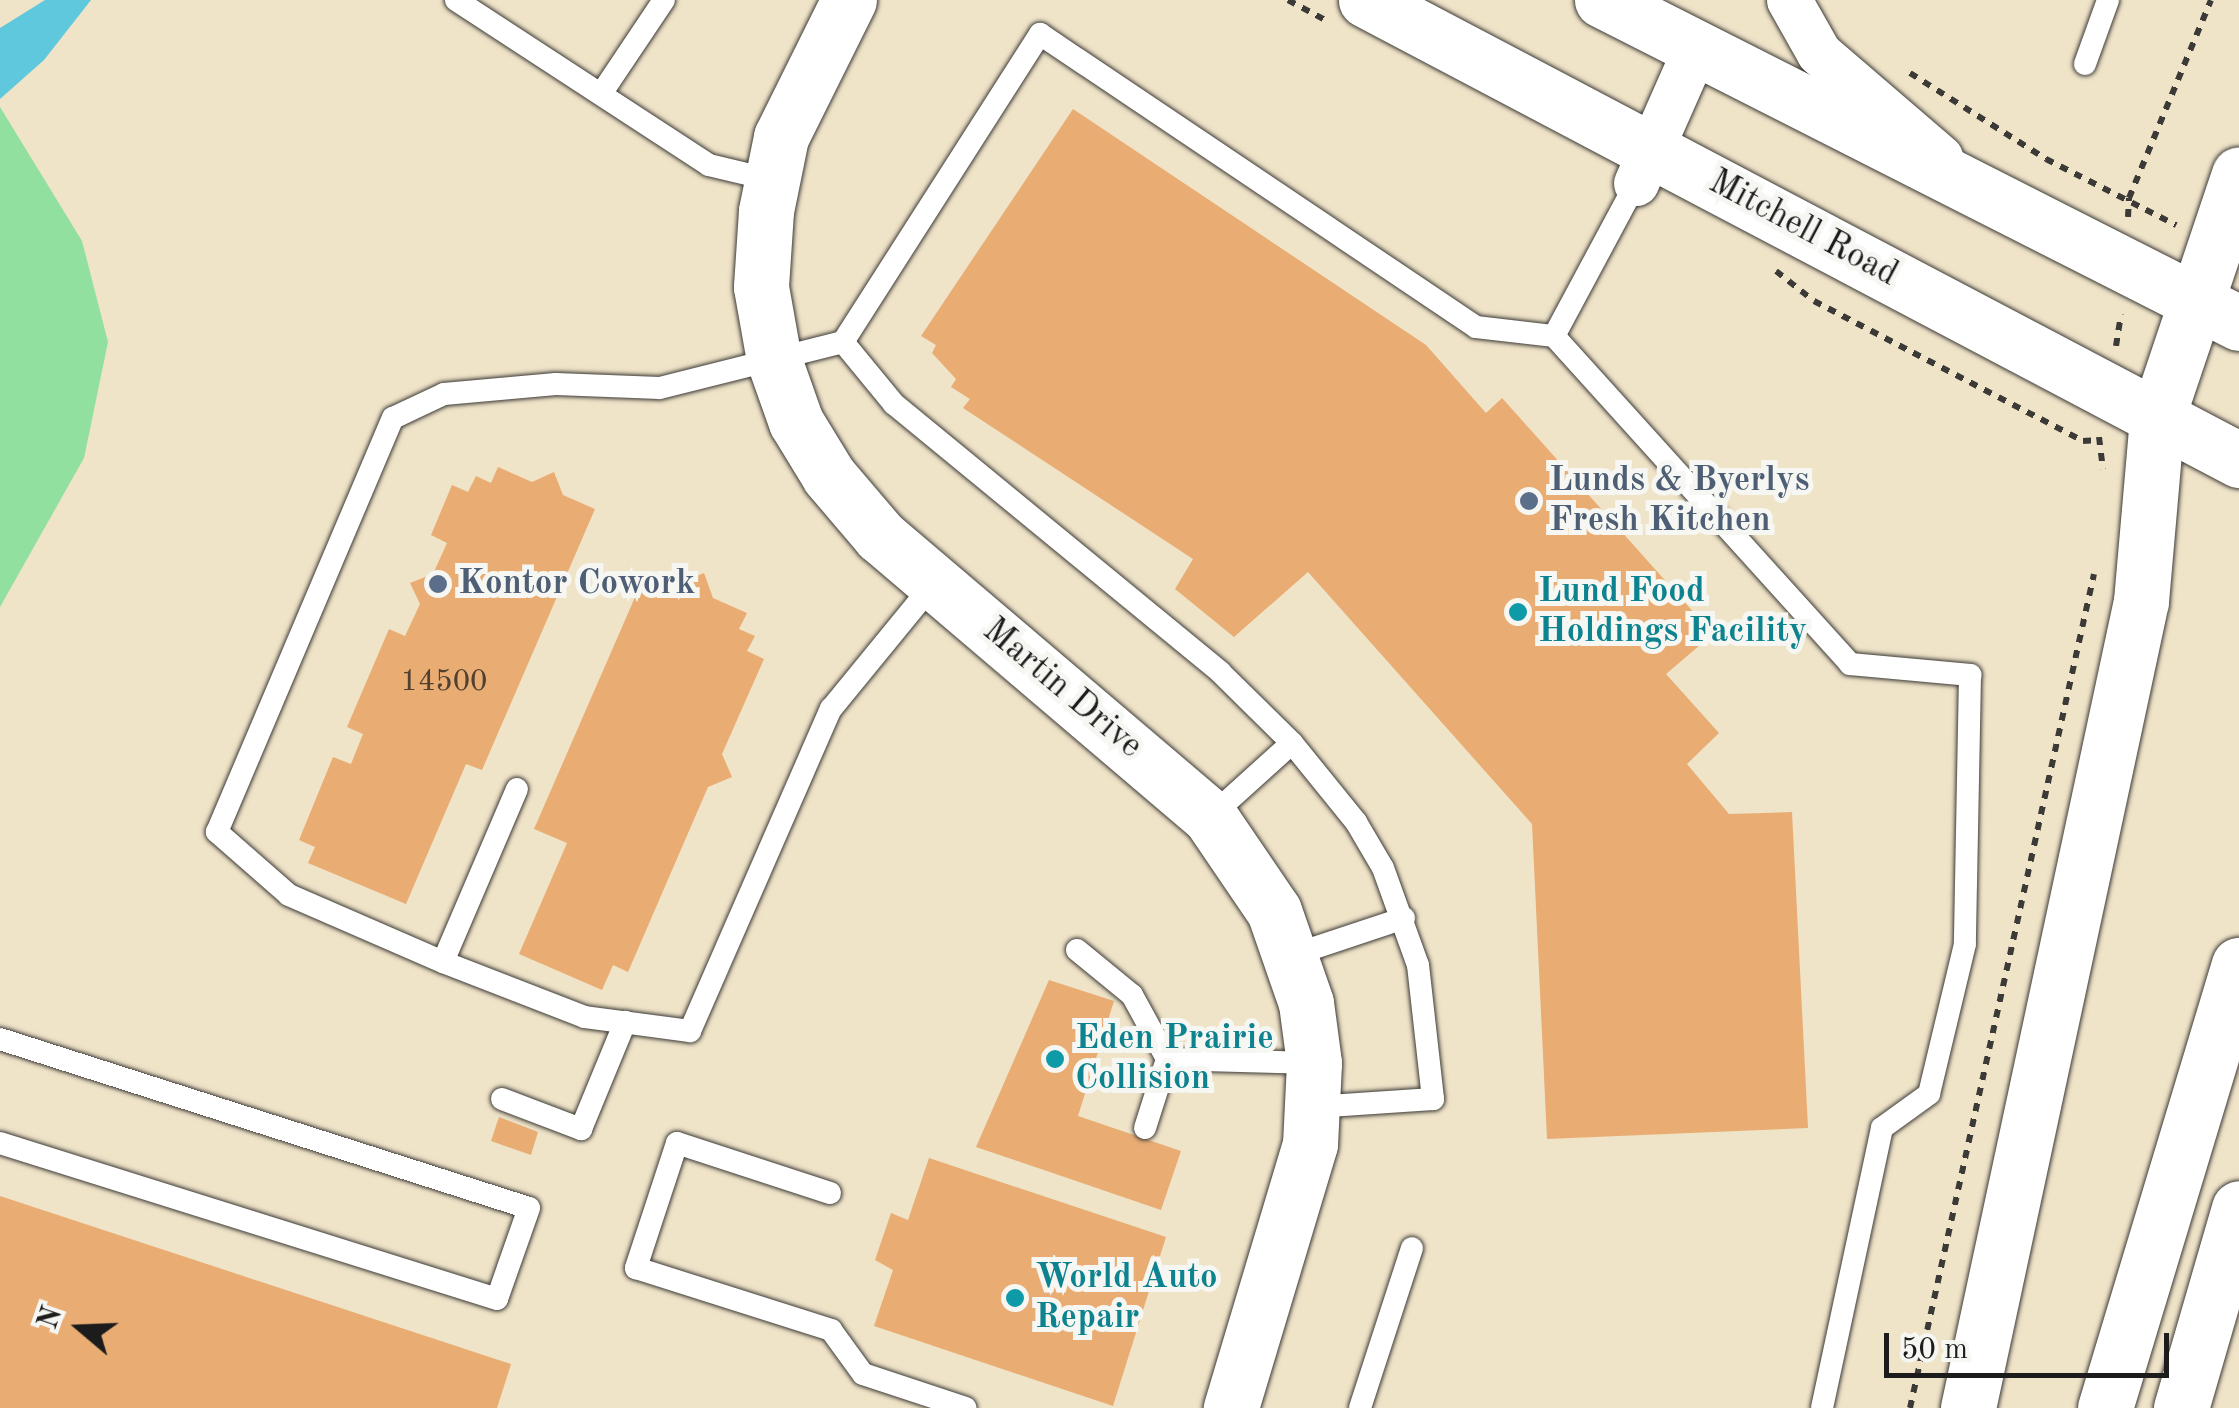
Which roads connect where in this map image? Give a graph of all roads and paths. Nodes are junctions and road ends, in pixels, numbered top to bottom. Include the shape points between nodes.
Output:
1 (456, 0) edge
2 (664, 0) edge
3 (849, 0) edge
4 (1366, 0) edge
5 (1602, 0) edge
6 (1789, 0) edge
7 (2108, 0) edge
8 (2211, 0) edge
9 (1696, 47) junction
10 (2085, 64) dead end
11 (602, 94) junction
12 (1644, 166) junction
13 (2239, 174) edge
14 (772, 180) junction
15 (1968, 181) junction
16 (2128, 264) junction
17 (2217, 311) edge
18 (1554, 336) junction
19 (843, 342) junction
20 (774, 360) junction
21 (2133, 406) junction
22 (2239, 460) edge
23 (2105, 477) dead end
24 (2097, 564) dead end
25 (936, 581) junction
26 (1292, 743) junction
27 (517, 789) dead end
28 (1210, 817) junction
29 (1404, 918) junction
30 (1077, 950) dead end
31 (1292, 955) junction
32 (443, 962) junction
33 (2239, 965) edge
34 (625, 1022) junction
35 (0, 1039) edge
36 (1167, 1059) junction
37 (1314, 1085) junction
38 (502, 1099) dead end
39 (1145, 1128) dead end
40 (0, 1144) edge
41 (830, 1193) dead end
42 (2239, 1208) edge
43 (1412, 1248) dead end
44 (966, 1408) edge
45 (1231, 1408) edge
46 (1360, 1408) edge
47 (1822, 1408) edge
48 (1910, 1408) edge
49 (1968, 1408) edge
50 (2105, 1408) edge
51 (2182, 1408) edge

1 - 11 lane
2 - 11 lane
3 - 14 main road, Martin Drive via 788,122
4 - 12 main road, Mitchell Road
5 - 9 main road
6 - 15 street via 1818,53
7 - 10 lane
8 - 16 path via 2128,198
9 - 12 street
9 - 15 main road
11 - 14 lane via 710,166
12 - 18 lane
12 - 21 main road, Mitchell Road
13 - 17 main road
14 - 20 main road, Martin Drive via 761,287
15 - 16 main road
16 - 17 main road
16 - 21 path
17 - 21 main road
18 - 19 lane via 1476,327 1040,34
18 - 47 lane via 1850,664 1970,675 1965,944 1929,1094 1882,1128
19 - 20 lane
19 - 26 lane via 894,404 1220,672
20 - 25 main road, Martin Drive via 796,422 829,476 880,536
20 - 32 lane via 660,388 556,384 444,394 392,418 218,832 289,895
21 - 22 main road, Mitchell Road
21 - 23 path via 2098,439
21 - 49 main road via 2141,600
24 - 48 path via 2072,648
25 - 28 main road, Martin Drive
25 - 34 lane via 831,709 690,1030
26 - 28 lane
26 - 29 lane via 1356,822
27 - 32 lane
28 - 31 main road, Martin Drive via 1246,863
29 - 31 lane
29 - 37 lane via 1429,1021 1433,1099
30 - 36 lane via 1132,995
31 - 37 main road, Martin Drive
32 - 34 lane via 585,1017
33 - 50 main road
34 - 38 lane via 581,1129
35 - 40 lane via 529,1208 497,1299
36 - 37 lane
36 - 39 lane
37 - 45 main road, Martin Drive via 1294,1208
41 - 44 lane via 677,1143 636,1268 830,1330 862,1374
42 - 51 main road
43 - 46 lane

